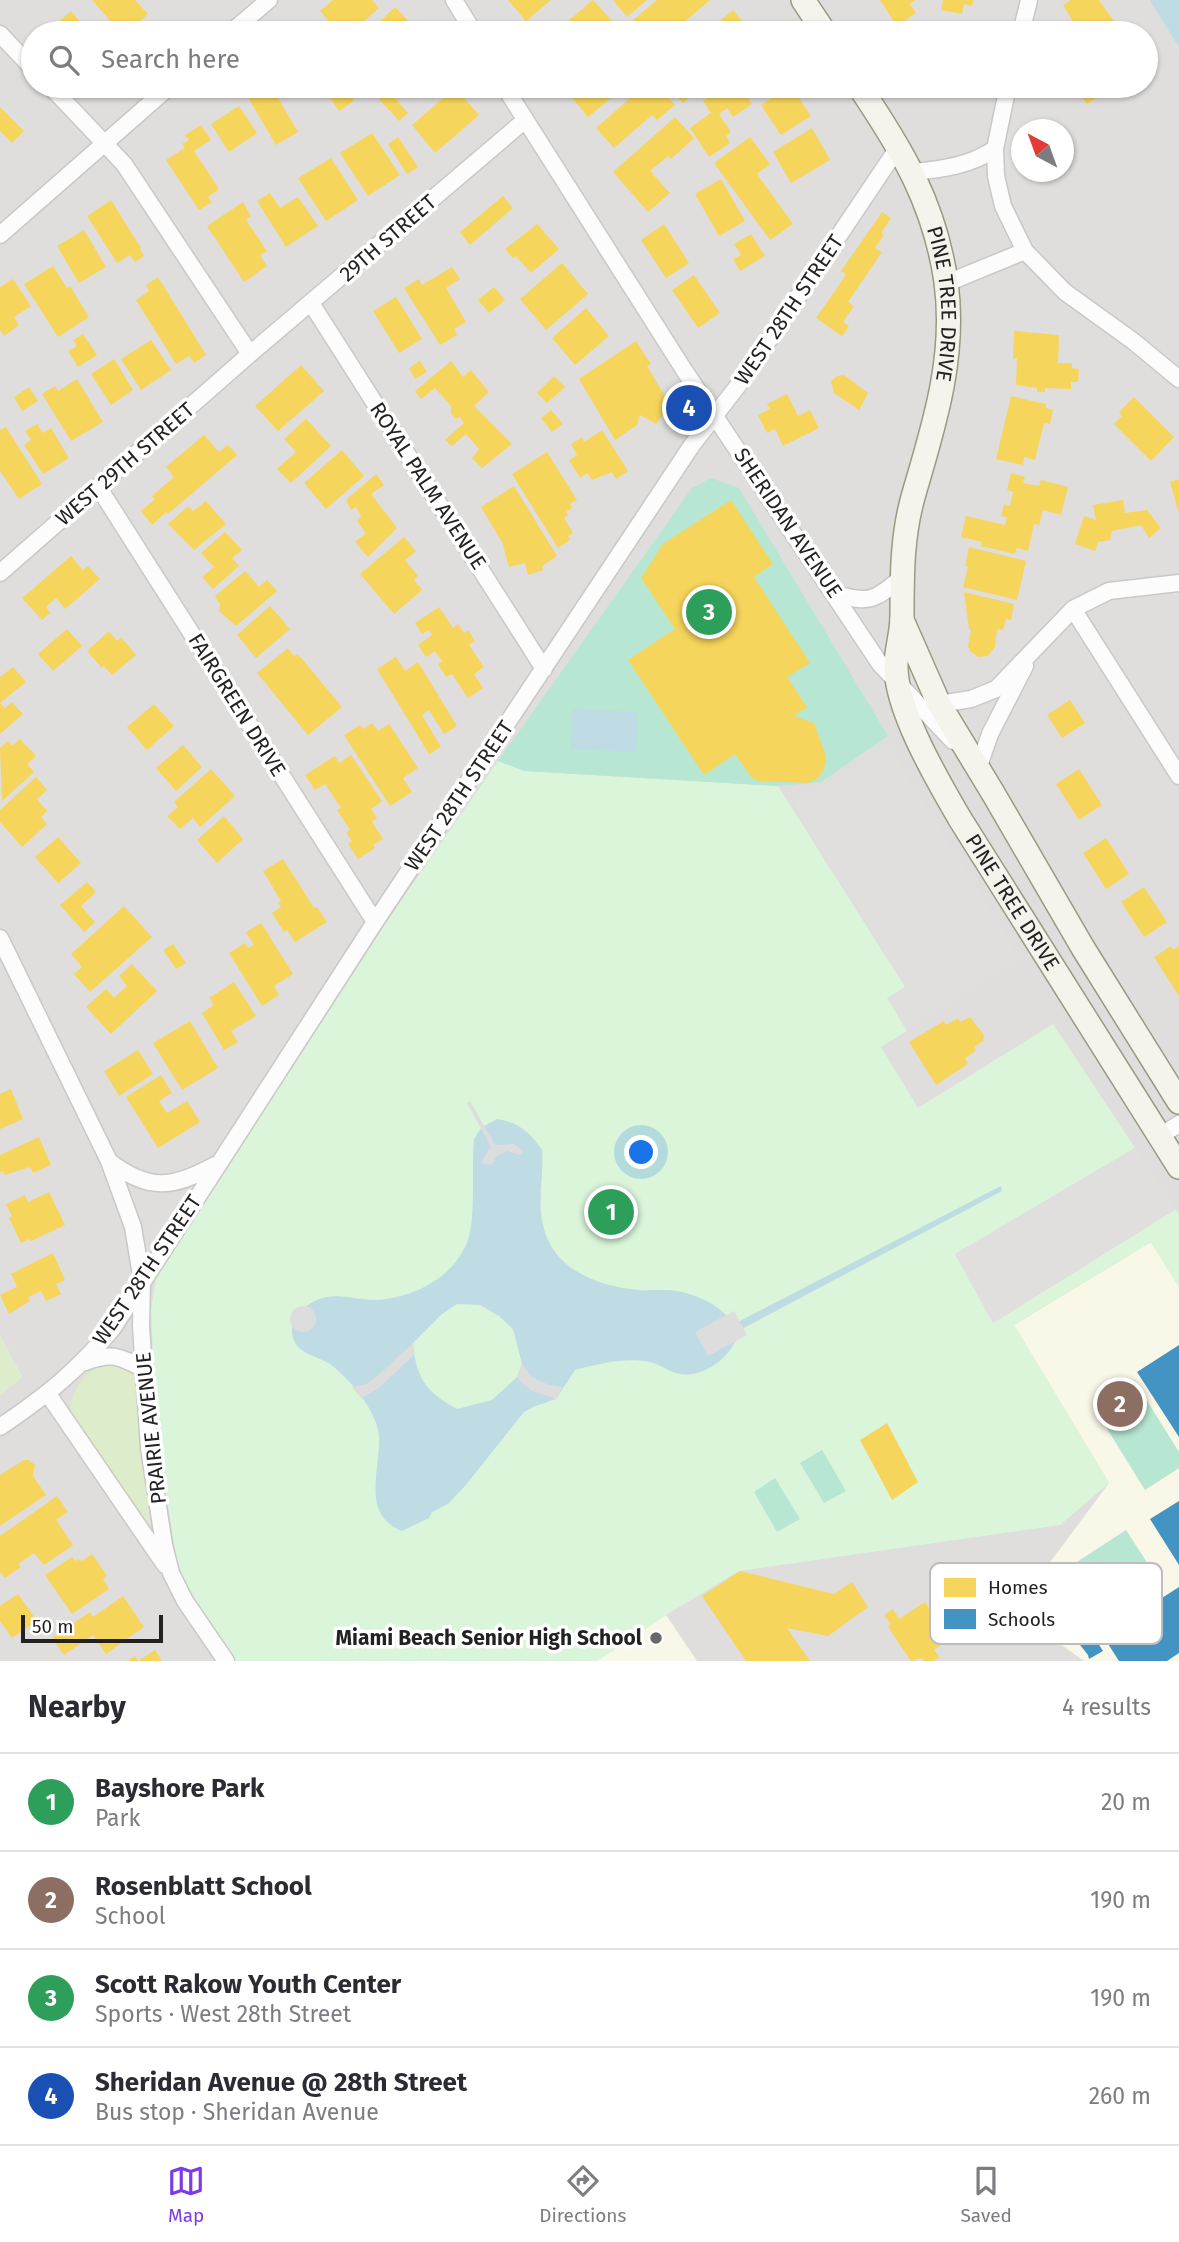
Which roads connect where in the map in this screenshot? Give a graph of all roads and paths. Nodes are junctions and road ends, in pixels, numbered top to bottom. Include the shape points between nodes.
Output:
1 (269, 0) edge
2 (454, 0) edge
3 (803, 0) edge
4 (1029, 0) edge
5 (244, 21) edge
6 (467, 21) edge
7 (817, 21) edge
8 (1024, 21) edge
9 (0, 34) edge
10 (21, 56) edge
11 (61, 98) edge
12 (156, 98) edge
13 (511, 98) edge
14 (867, 98) edge
15 (1006, 98) edge
16 (524, 121) junction
17 (104, 143) junction
18 (899, 146) junction
19 (995, 149) junction
20 (913, 172) junction
21 (0, 234) edge
22 (1025, 251) junction
23 (947, 283) junction
24 (311, 303) junction
25 (250, 354) junction
26 (1179, 379) edge
27 (715, 416) junction
28 (99, 488) junction
29 (0, 573) edge
30 (901, 578) junction
31 (1179, 583) edge
32 (834, 593) junction
33 (1073, 609) junction
34 (902, 620) junction
35 (1032, 650) junction
36 (544, 669) junction
37 (899, 682) junction
38 (939, 704) junction
39 (978, 769) junction
40 (1179, 776) edge
41 (375, 922) junction
42 (0, 938) edge
43 (1179, 1102) edge
44 (1169, 1130) edge
45 (109, 1161) junction
46 (218, 1164) junction
47 (1179, 1167) edge
48 (142, 1281) junction
49 (83, 1363) junction
50 (144, 1369) junction
51 (48, 1395) junction
52 (0, 1427) edge
53 (171, 1573) junction
54 (226, 1661) edge

1 - 5 street
2 - 6 street
3 - 7 main road
4 - 8 street
9 - 10 street
11 - 17 street
12 - 17 street
13 - 16 street, SHERIDAN AVENUE
14 - 18 main road, PINE TREE DRIVE
15 - 19 street
16 - 24 street, 29TH STREET
16 - 27 street, SHERIDAN AVENUE
17 - 21 street
17 - 25 street via 124,164
18 - 20 main road, PINE TREE DRIVE
18 - 27 street, WEST 28TH STREET
19 - 20 street via 952,168
19 - 22 street via 1003,206
20 - 23 main road, PINE TREE DRIVE via 933,220
22 - 23 street
22 - 26 street via 1065,292
23 - 30 main road, PINE TREE DRIVE via 942,391 909,511
24 - 25 street, 29TH STREET
24 - 36 street, ROYAL PALM AVENUE
25 - 28 street, WEST 29TH STREET
27 - 32 street, SHERIDAN AVENUE
27 - 36 street, WEST 28TH STREET
28 - 29 street, WEST 29TH STREET
28 - 41 street, FAIRGREEN DRIVE
30 - 32 street via 870,600
30 - 34 main road, PINE TREE DRIVE
31 - 33 street via 1109,591
32 - 37 street, SHERIDAN AVENUE via 880,664
33 - 35 street
33 - 40 street
34 - 37 main road, PINE TREE DRIVE via 896,661
34 - 38 main road, PINE TREE DRIVE
35 - 38 street via 990,693
35 - 39 street via 990,734
36 - 41 street, WEST 28TH STREET
37 - 39 street, SHERIDAN AVENUE
37 - 44 main road, PINE TREE DRIVE via 913,728 938,781
38 - 39 main road, PINE TREE DRIVE
39 - 43 main road, PINE TREE DRIVE
41 - 46 street, WEST 28TH STREET
42 - 45 street, PRAIRIE AVENUE
44 - 47 main road, PINE TREE DRIVE
45 - 46 street via 127,1175 161,1184 181,1181
45 - 48 street, PRAIRIE AVENUE via 133,1227
46 - 48 street, WEST 28TH STREET
48 - 49 street, WEST 28TH STREET via 113,1328
48 - 50 street, PRAIRIE AVENUE
49 - 50 street via 103,1355
49 - 51 street, WEST 28TH STREET
50 - 53 street, PRAIRIE AVENUE via 149,1448
51 - 52 street, WEST 28TH STREET
51 - 53 street, PRAIRIE AVENUE
53 - 54 street, PRAIRIE AVENUE

